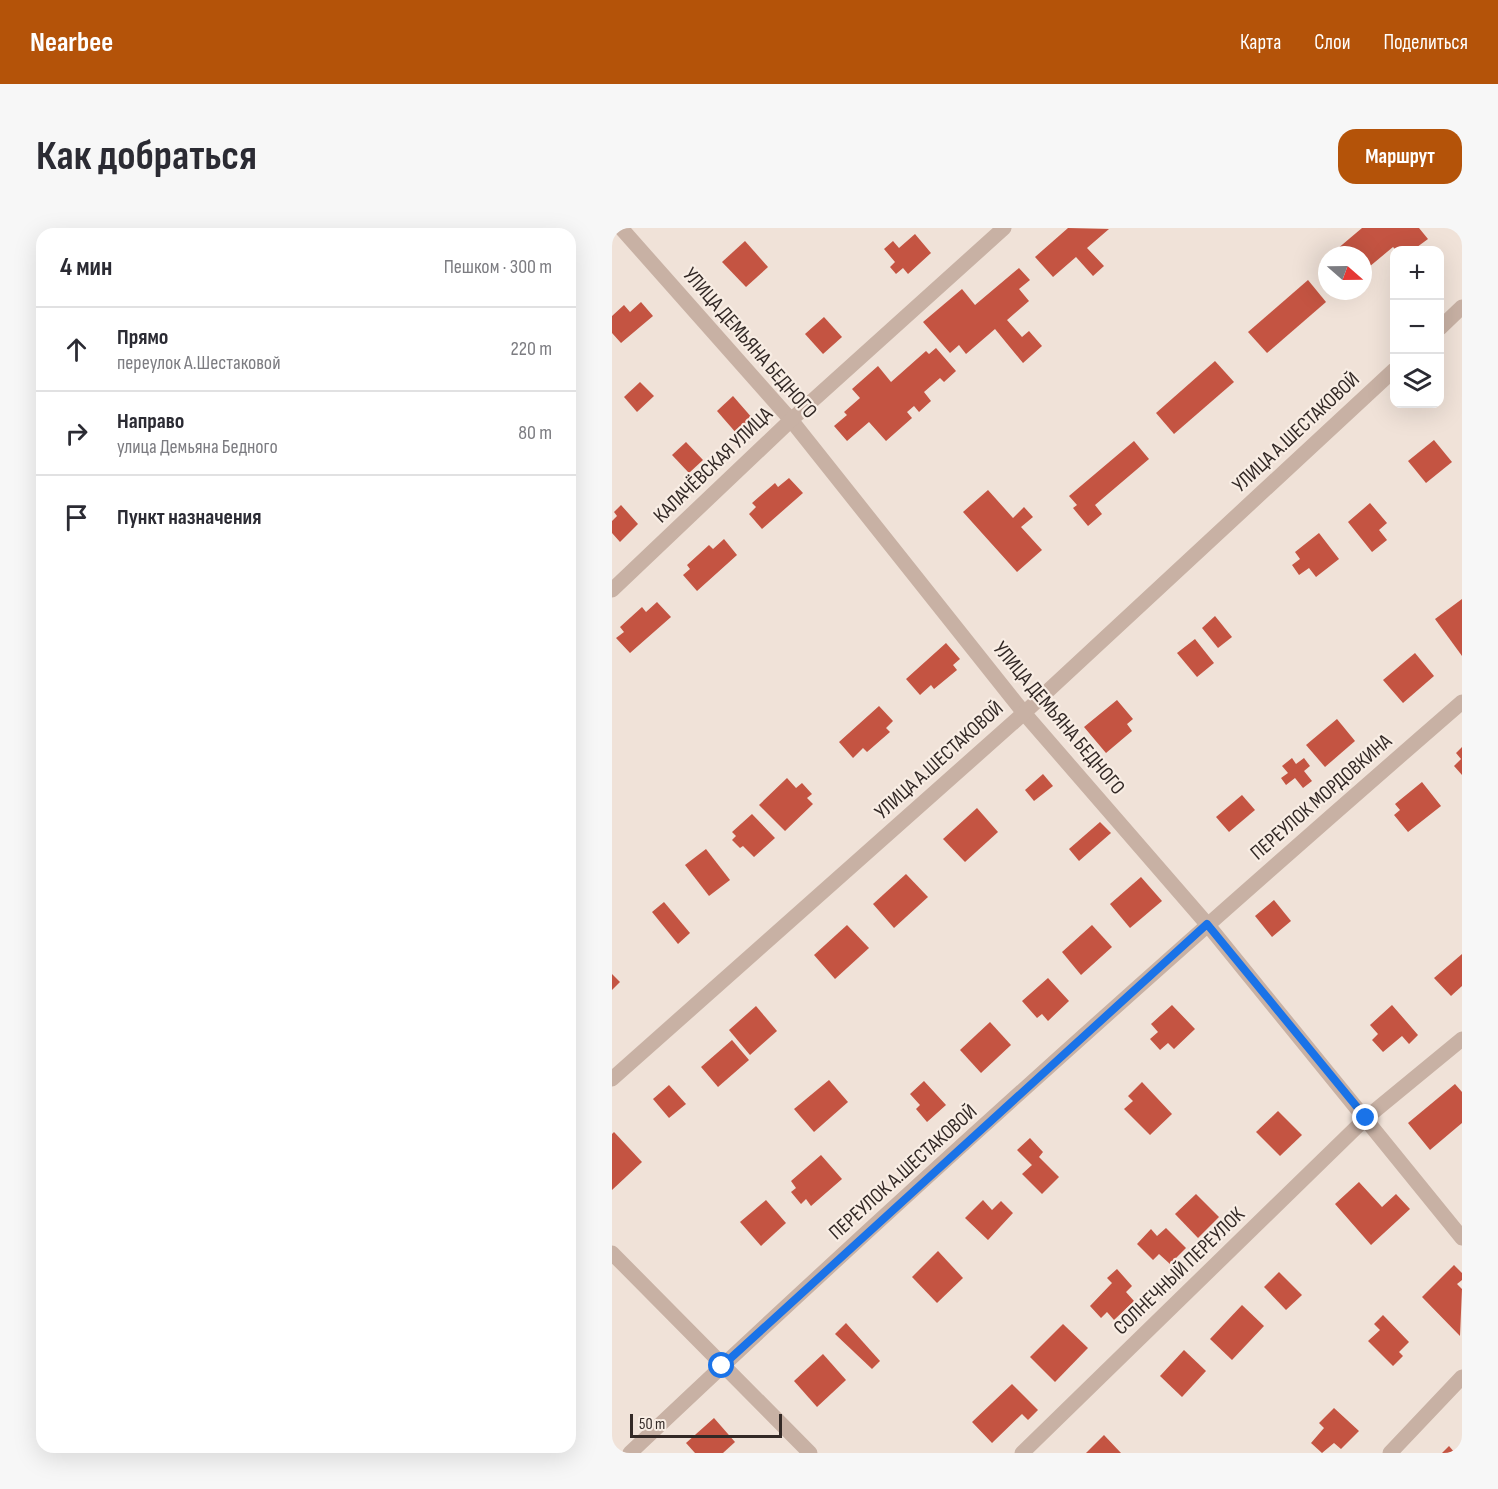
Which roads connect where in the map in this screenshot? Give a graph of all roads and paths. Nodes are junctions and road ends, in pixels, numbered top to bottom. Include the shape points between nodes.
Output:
1 (621, 228) edge
2 (1004, 228) edge
3 (1462, 307) edge
4 (1444, 324) edge
5 (1390, 375) edge
6 (791, 420) junction
7 (613, 586) edge
8 (1462, 702) edge
9 (1024, 713) junction
10 (1207, 924) junction
11 (1462, 1039) edge
12 (612, 1079) edge
13 (1366, 1118) junction
14 (1462, 1238) edge
15 (612, 1253) edge
16 (722, 1366) junction
17 (1462, 1377) edge
18 (630, 1453) edge
19 (810, 1453) edge
20 (1022, 1453) edge
21 (1390, 1453) edge

1 - 6 street, УЛИЦА ДЕМЬЯНА БЕДНОГО
2 - 6 street, КАЛАЧЁВСКАЯ УЛИЦА
3 - 4 street
5 - 9 street, УЛИЦА А.ШЕСТАКОВОЙ
6 - 7 street, КАЛАЧЁВСКАЯ УЛИЦА
6 - 9 street, УЛИЦА ДЕМЬЯНА БЕДНОГО
8 - 10 street, ПЕРЕУЛОК МОРДОВКИНА
9 - 10 street, УЛИЦА ДЕМЬЯНА БЕДНОГО
9 - 12 street, УЛИЦА А.ШЕСТАКОВОЙ
10 - 13 street, УЛИЦА ДЕМЬЯНА БЕДНОГО
10 - 16 street, ПЕРЕУЛОК А.ШЕСТАКОВОЙ
11 - 13 street, СОЛНЕЧНЫЙ ПЕРЕУЛОК
13 - 14 street, УЛИЦА ДЕМЬЯНА БЕДНОГО
13 - 20 street, СОЛНЕЧНЫЙ ПЕРЕУЛОК
15 - 16 street
16 - 18 street, ПЕРЕУЛОК А.ШЕСТАКОВОЙ
16 - 19 street
17 - 21 street

